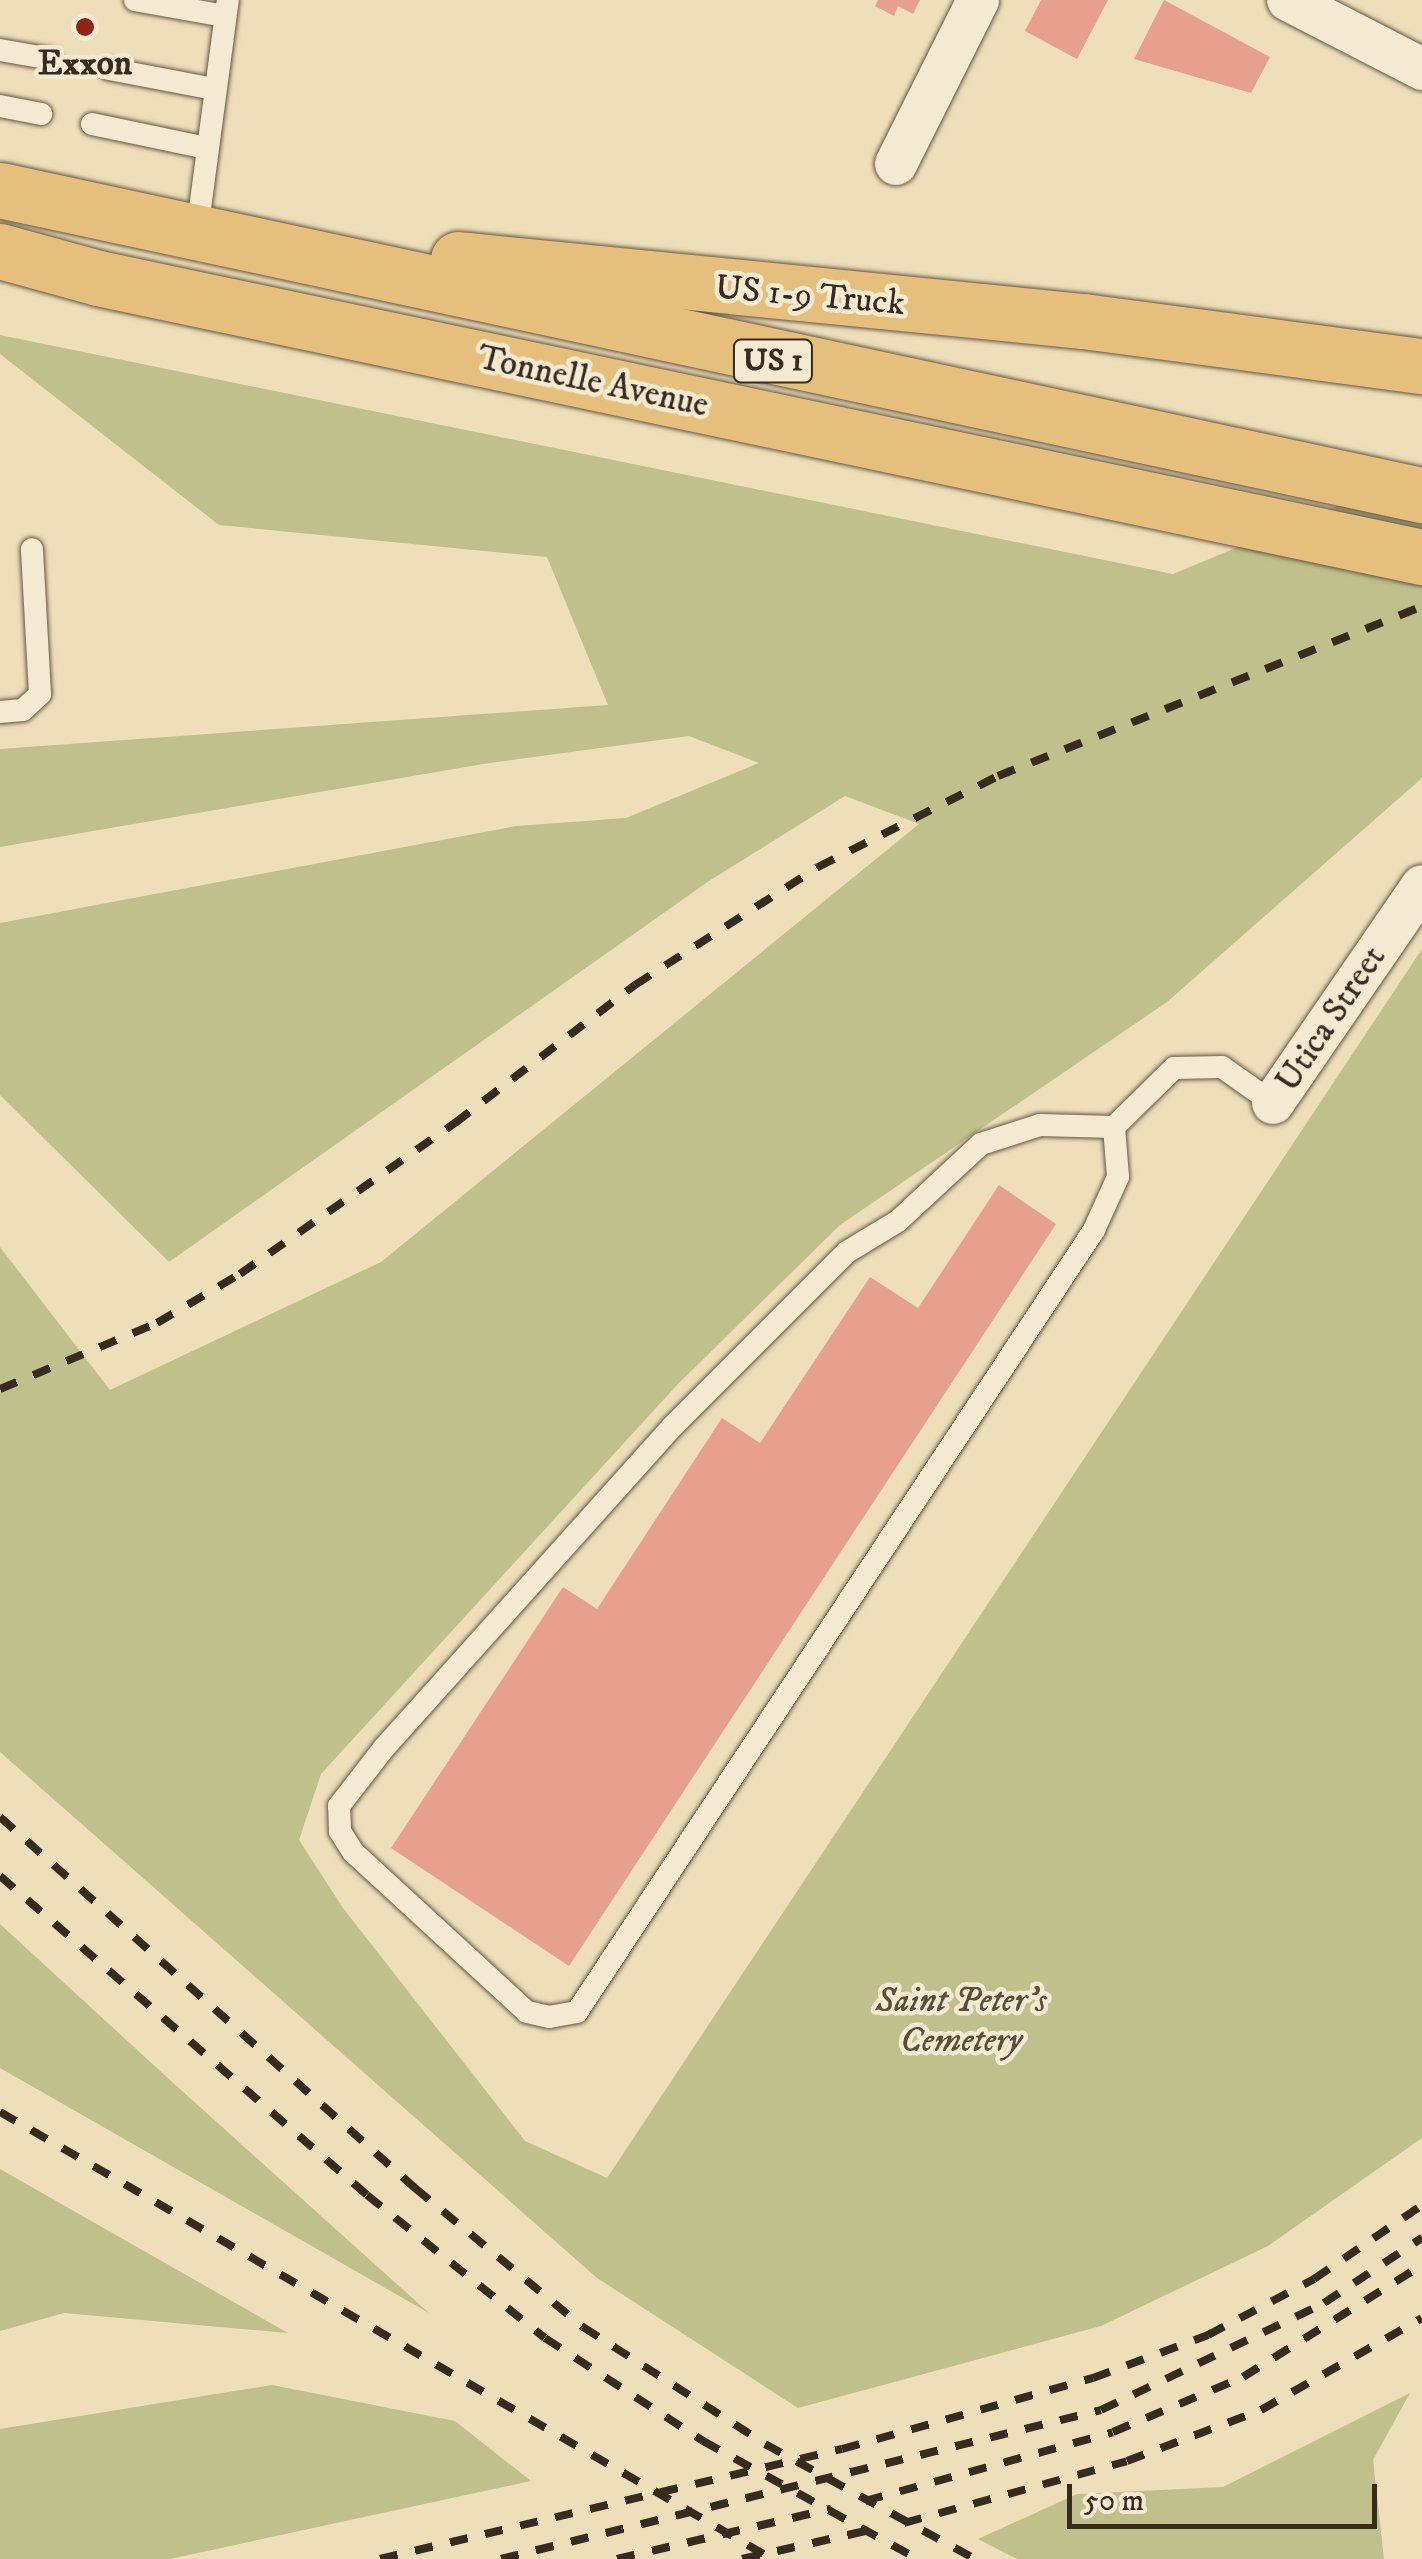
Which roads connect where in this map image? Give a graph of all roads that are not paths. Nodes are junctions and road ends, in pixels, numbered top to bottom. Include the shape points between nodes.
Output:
1 (136, 0) edge
2 (978, 0) edge
3 (1288, 0) edge
4 (226, 8) edge
5 (0, 50) edge
6 (51, 59) dead end
7 (108, 69) dead end
8 (1422, 69) edge
9 (214, 89) junction
10 (0, 106) edge
11 (41, 114) dead end
12 (92, 124) dead end
13 (207, 148) junction
14 (896, 164) dead end
15 (0, 190) edge
16 (197, 231) junction
17 (0, 251) edge
18 (1422, 366) edge
19 (1422, 495) edge
20 (32, 549) dead end
21 (1422, 557) edge
22 (0, 712) edge
23 (1422, 886) edge
24 (1273, 1103) joint
25 (1114, 1127) junction

1 - 4 lane
2 - 14 street
3 - 8 street
4 - 9 lane
5 - 6 lane
7 - 9 lane
9 - 13 lane
10 - 11 lane
12 - 13 lane
13 - 16 lane
15 - 16 highway, Tonnelle Avenue / US 1
16 - 18 highway, US 1-9 Truck
16 - 19 highway, Tonnelle Avenue / US 1
17 - 21 highway, Tonnelle Avenue / US 1 via 98,278
20 - 22 lane via 40,694 23,710
23 - 24 street, Utica Street
24 - 25 lane via 1222,1067 1174,1068
25 - 25 lane via 1040,1125 982,1144 898,1221 847,1252 672,1427 339,1806 340,1832 353,1852 526,2012 578,2012 1094,1230 1118,1177

